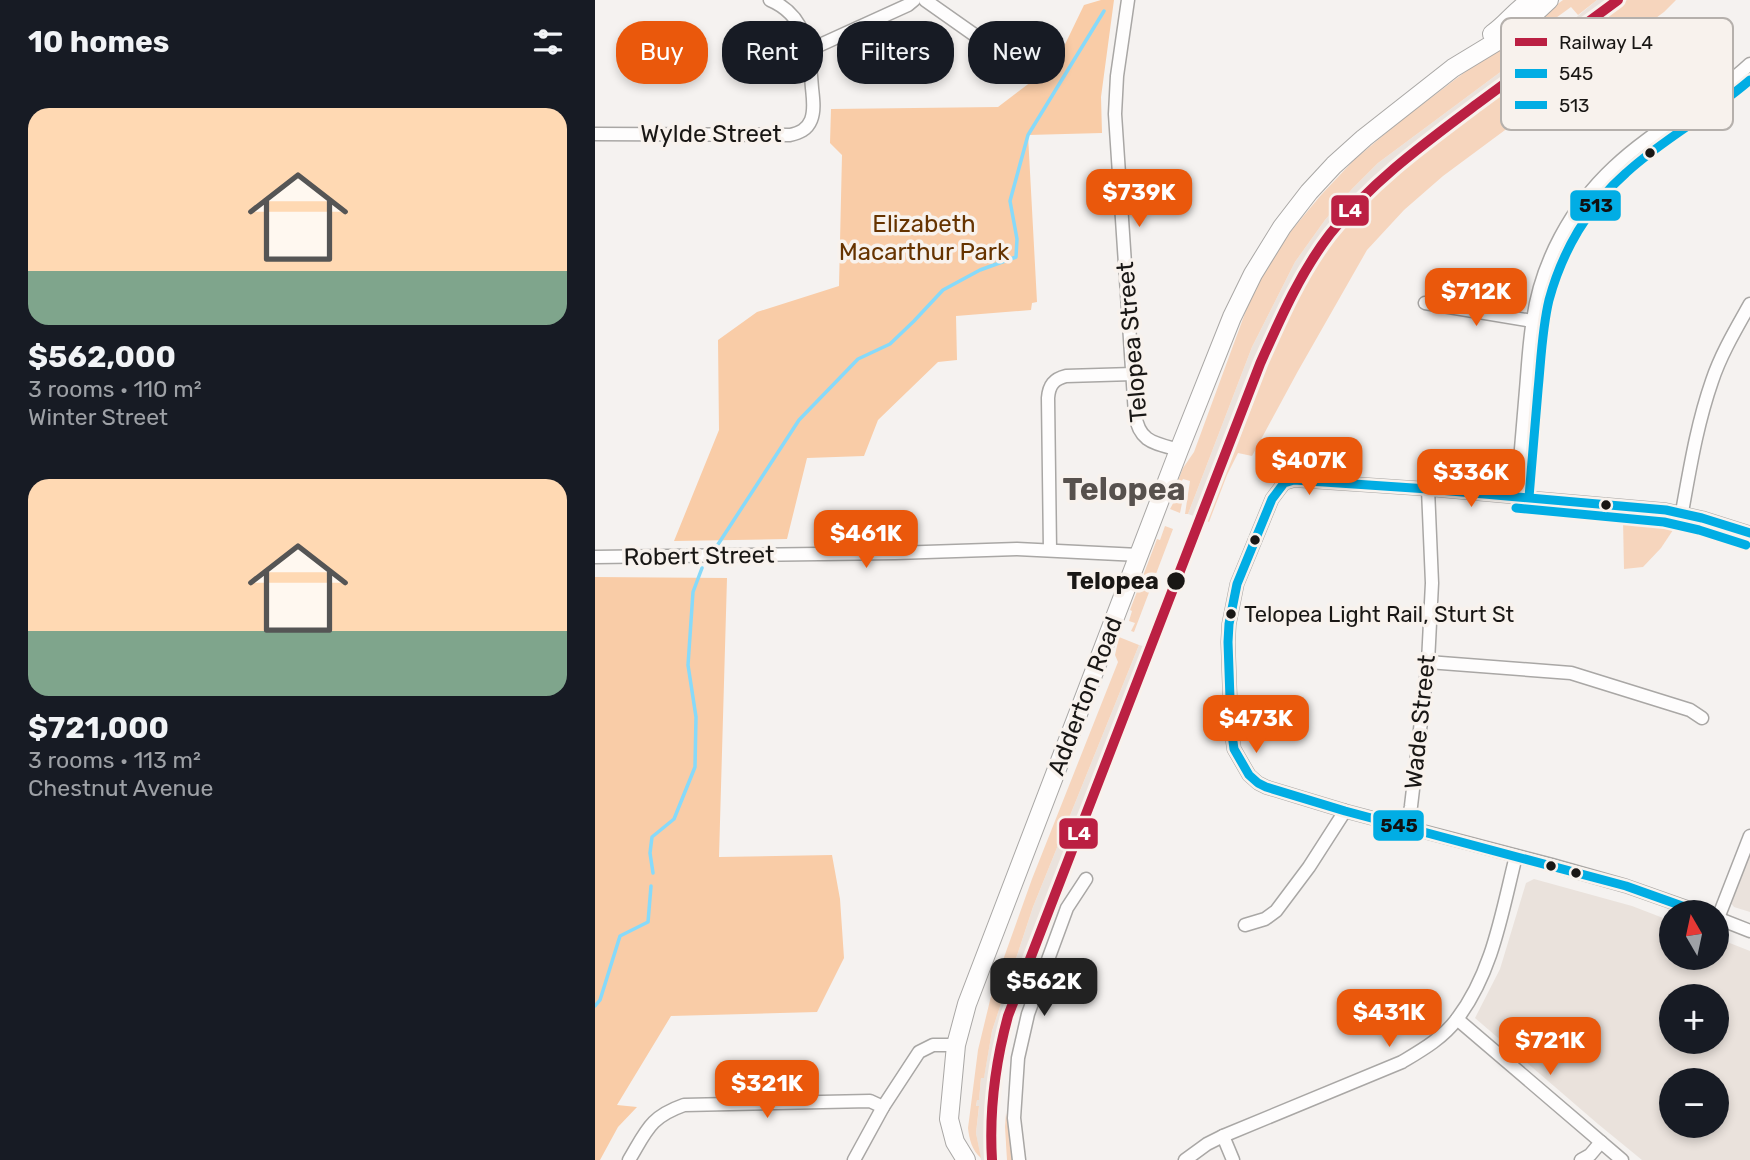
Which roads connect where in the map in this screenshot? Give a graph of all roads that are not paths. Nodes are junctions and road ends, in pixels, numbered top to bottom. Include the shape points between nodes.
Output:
1 (770, 0) edge
2 (914, 0) edge
3 (925, 0) edge
4 (1128, 0) edge
5 (1532, 0) edge
6 (1549, 0) edge
7 (1511, 18) edge
8 (1530, 18) edge
9 (796, 21) edge
10 (1501, 28) edge
11 (968, 30) edge
12 (1501, 39) edge
13 (823, 44) edge
14 (1750, 64) edge
15 (1453, 68) junction
16 (1733, 79) edge
17 (812, 84) edge
18 (1662, 130) edge
19 (595, 134) edge
20 (1425, 303) dead end
21 (1750, 304) edge
22 (1532, 321) junction
23 (1133, 374) junction
24 (1179, 450) junction
25 (1428, 489) junction
26 (1517, 496) junction
27 (1682, 512) junction
28 (1750, 533) edge
29 (1050, 550) junction
30 (1139, 555) junction
31 (595, 557) edge
32 (1428, 662) junction
33 (1702, 718) dead end
34 (1345, 811) junction
35 (1407, 828) junction
36 (1750, 836) edge
37 (1516, 856) junction
38 (1086, 879) dead end
39 (1666, 900) edge
40 (1724, 900) edge
41 (1729, 923) edge
42 (1245, 925) dead end
43 (1750, 931) edge
44 (1457, 1019) junction
45 (956, 1045) junction
46 (883, 1107) junction
47 (1223, 1136) junction
48 (1601, 1142) junction
49 (629, 1160) edge
50 (854, 1160) edge
51 (966, 1160) edge
52 (1019, 1160) edge
53 (1185, 1160) edge
54 (1233, 1160) edge
55 (1581, 1160) edge
56 (1622, 1160) edge

1 - 9 street, Wylde Street
2 - 13 street
3 - 11 street
4 - 23 street, Telopea Street via 1115,114
5 - 7 main road, Adderton Road
6 - 8 main road, Adderton Road
10 - 15 main road, Adderton Road via 1471,46
12 - 15 main road, Adderton Road
14 - 16 street
15 - 24 main road, Adderton Road via 1334,165 1282,227 1232,317
17 - 19 street, Wylde Street via 812,119 807,128 790,135
18 - 22 street via 1614,167 1580,207 1545,270
20 - 22 street
21 - 27 street via 1712,380
22 - 26 street
23 - 24 street, Telopea Street via 1141,434
23 - 29 street via 1066,376 1050,386
24 - 30 main road, Adderton Road
25 - 26 street
25 - 32 street, Wade Street via 1432,583
25 - 34 street via 1307,480 1284,483 1272,499 1235,590 1228,642 1234,749 1258,783
26 - 27 street
27 - 28 street
29 - 30 street, Robert Street
29 - 31 street, Robert Street
30 - 45 main road, Adderton Road via 975,980
32 - 33 street via 1571,673 1690,710
32 - 35 street, Wade Street
34 - 35 street
34 - 42 street via 1276,911
35 - 37 street
36 - 40 street
37 - 39 street
37 - 44 street via 1484,971
38 - 52 street via 1067,908 1028,1014 1018,1058 1014,1118
41 - 43 street
44 - 47 street via 1402,1062
44 - 48 street
45 - 46 street via 933,1045 919,1052
45 - 51 main road, Adderton Road via 949,1119
46 - 49 street via 870,1101 684,1105 651,1123
46 - 50 street
47 - 53 street
47 - 54 street
48 - 55 street
48 - 56 street

